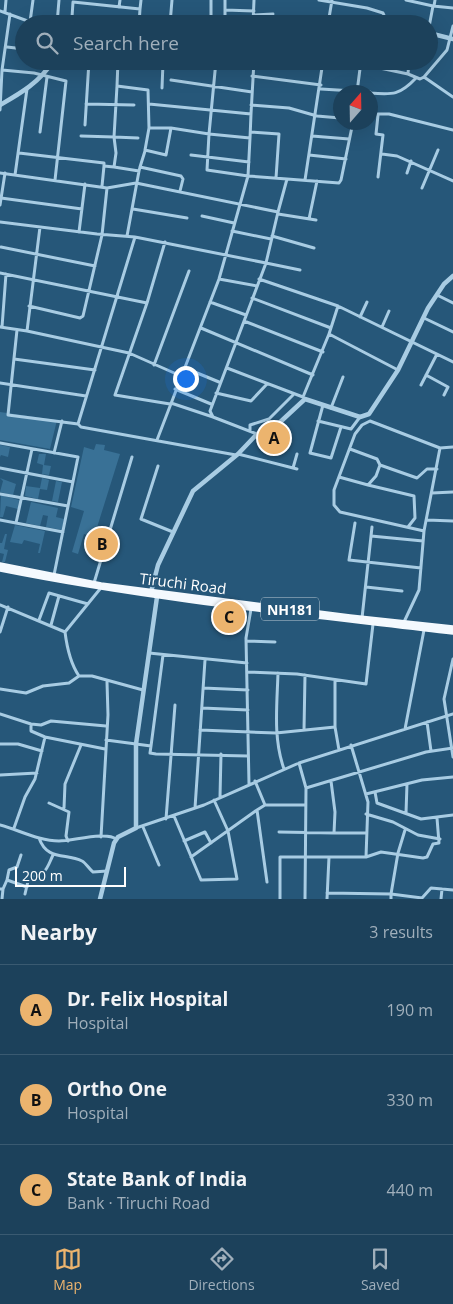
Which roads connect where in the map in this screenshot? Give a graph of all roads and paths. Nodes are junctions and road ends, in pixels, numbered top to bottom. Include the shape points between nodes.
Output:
1 (6, 0) edge
2 (33, 0) edge
3 (59, 0) edge
4 (120, 0) edge
5 (141, 0) edge
6 (172, 0) edge
7 (211, 0) edge
8 (225, 0) edge
9 (254, 0) edge
10 (319, 0) edge
11 (406, 0) edge
12 (435, 0) edge
13 (73, 1) edge
14 (332, 1) edge
15 (433, 6) junction
16 (119, 7) junction
17 (453, 8) edge
18 (140, 9) junction
19 (0, 10) edge
20 (225, 10) junction
21 (5, 12) junction
22 (254, 13) junction
23 (10, 14) junction
24 (273, 14) dead end
25 (31, 15) edge
26 (58, 15) edge
27 (72, 15) edge
28 (140, 15) edge
29 (171, 15) edge
30 (211, 15) edge
31 (225, 15) edge
32 (330, 15) edge
33 (384, 15) edge
34 (431, 15) edge
35 (15, 16) edge
36 (453, 26) edge
37 (438, 35) edge
38 (452, 38) edge
39 (6, 47) junction
40 (15, 48) edge
41 (438, 61) edge
42 (2, 70) junction
43 (48, 70) edge
44 (88, 70) edge
45 (118, 70) edge
46 (163, 70) edge
47 (215, 70) edge
48 (253, 70) edge
49 (322, 70) edge
50 (360, 70) edge
51 (392, 70) edge
52 (408, 70) edge
53 (430, 70) edge
54 (408, 74) junction
55 (45, 76) junction
56 (252, 76) junction
57 (424, 77) junction
58 (416, 78) junction
59 (171, 80) dead end
60 (358, 85) edge
61 (117, 86) junction
62 (214, 87) junction
63 (321, 87) junction
64 (162, 88) dead end
65 (27, 89) junction
66 (333, 89) edge
67 (252, 92) junction
68 (378, 94) edge
69 (453, 97) edge
70 (86, 104) junction
71 (149, 104) junction
72 (250, 104) junction
73 (0, 105) edge
74 (134, 105) dead end
75 (116, 107) junction
76 (0, 110) edge
77 (211, 110) junction
78 (251, 114) junction
79 (378, 115) edge
80 (316, 116) junction
81 (333, 117) edge
82 (85, 125) dead end
83 (149, 128) junction
84 (171, 128) junction
85 (351, 130) edge
86 (376, 130) edge
87 (453, 130) edge
88 (40, 132) dead end
89 (250, 132) junction
90 (209, 134) junction
91 (81, 136) dead end
92 (312, 136) junction
93 (114, 137) junction
94 (138, 138) dead end
95 (250, 138) junction
96 (349, 139) junction
97 (145, 150) junction
98 (438, 150) dead end
99 (19, 153) junction
100 (382, 154) junction
101 (191, 155) dead end
102 (309, 155) junction
103 (59, 158) junction
104 (207, 158) junction
105 (346, 159) junction
106 (411, 161) junction
107 (249, 162) junction
108 (104, 166) junction
109 (114, 167) junction
110 (139, 169) junction
111 (431, 169) junction
112 (0, 173) edge
113 (5, 173) junction
114 (407, 173) dead end
115 (15, 175) junction
116 (248, 176) junction
117 (378, 177) dead end
118 (276, 178) junction
119 (287, 179) junction
120 (55, 180) junction
121 (305, 180) junction
122 (317, 181) junction
123 (453, 181) edge
124 (136, 183) junction
125 (86, 184) junction
126 (102, 186) junction
127 (107, 188) junction
128 (422, 188) dead end
129 (180, 191) junction
130 (1, 198) edge
131 (240, 204) junction
132 (0, 206) edge
133 (82, 209) junction
134 (133, 209) junction
135 (278, 213) junction
136 (202, 216) dead end
137 (187, 218) dead end
138 (309, 219) junction
139 (316, 220) dead end
140 (0, 222) edge
141 (234, 224) junction
142 (40, 227) junction
143 (232, 231) junction
144 (79, 232) junction
145 (102, 235) junction
146 (127, 236) junction
147 (135, 236) junction
148 (272, 237) junction
149 (165, 242) junction
150 (1, 247) edge
151 (314, 248) dead end
152 (36, 254) junction
153 (226, 254) junction
154 (266, 263) junction
155 (95, 266) junction
156 (300, 270) dead end
157 (189, 271) dead end
158 (0, 273) edge
159 (6, 274) junction
160 (453, 276) edge
161 (32, 279) junction
162 (219, 279) junction
163 (259, 279) junction
164 (256, 286) junction
165 (91, 290) junction
166 (437, 295) junction
167 (118, 296) junction
168 (252, 298) junction
169 (146, 302) junction
170 (210, 302) junction
171 (367, 302) dead end
172 (453, 303) edge
173 (29, 306) junction
174 (338, 306) junction
175 (389, 311) dead end
176 (246, 315) junction
177 (360, 317) junction
178 (424, 318) junction
179 (244, 321) junction
180 (1, 327) edge
181 (382, 327) junction
182 (201, 328) junction
183 (331, 328) junction
184 (17, 330) junction
185 (28, 332) junction
186 (453, 332) edge
187 (329, 334) junction
188 (412, 342) junction
189 (236, 343) junction
190 (102, 346) junction
191 (323, 352) junction
192 (129, 353) junction
193 (437, 354) junction
194 (14, 360) junction
195 (453, 362) edge
196 (154, 365) junction
197 (185, 368) junction
198 (227, 368) junction
199 (95, 370) junction
200 (398, 370) junction
201 (313, 375) junction
202 (426, 375) junction
203 (181, 376) junction
204 (343, 377) dead end
205 (220, 382) junction
206 (0, 383) edge
207 (10, 384) junction
208 (267, 384) junction
209 (421, 385) dead end
210 (175, 389) junction
211 (216, 393) junction
212 (293, 395) junction
213 (444, 395) dead end
214 (86, 396) junction
215 (171, 403) junction
216 (212, 404) junction
217 (323, 404) junction
218 (331, 408) junction
219 (213, 417) junction
220 (360, 418) junction
221 (62, 421) junction
222 (318, 421) junction
223 (78, 424) junction
224 (341, 427) junction
225 (250, 431) junction
226 (257, 434) junction
227 (157, 440) junction
228 (0, 443) edge
229 (453, 447) edge
230 (440, 448) junction
231 (32, 449) junction
232 (350, 449) junction
233 (54, 453) junction
234 (297, 454) dead end
235 (237, 455) junction
236 (132, 457) dead end
237 (380, 465) junction
238 (158, 466) dead end
239 (0, 468) edge
240 (437, 469) junction
241 (27, 473) junction
242 (339, 477) junction
243 (73, 482) junction
244 (368, 484) junction
245 (453, 492) edge
246 (432, 493) junction
247 (0, 494) edge
248 (22, 497) junction
249 (68, 506) junction
250 (0, 520) edge
251 (427, 520) junction
252 (453, 521) edge
253 (16, 523) junction
254 (355, 523) dead end
255 (372, 527) dead end
256 (408, 527) junction
257 (424, 531) junction
258 (63, 532) junction
259 (173, 532) junction
260 (371, 536) junction
261 (424, 541) junction
262 (368, 562) junction
263 (0, 565) edge
264 (422, 568) junction
265 (0, 569) edge
266 (9, 569) junction
267 (54, 575) junction
268 (94, 583) junction
269 (366, 587) junction
270 (100, 589) junction
271 (402, 591) dead end
272 (151, 592) junction
273 (59, 596) junction
274 (156, 596) junction
275 (88, 604) junction
276 (0, 605) edge
277 (8, 607) junction
278 (251, 609) junction
279 (362, 618) junction
280 (39, 620) junction
281 (404, 623) junction
282 (373, 624) junction
283 (50, 625) junction
284 (453, 628) edge
285 (424, 629) junction
286 (0, 632) edge
287 (65, 632) junction
288 (453, 632) edge
289 (246, 641) junction
290 (275, 642) dead end
291 (149, 653) junction
292 (163, 655) junction
293 (453, 659) edge
294 (205, 660) junction
295 (247, 663) junction
296 (248, 672) junction
297 (278, 673) junction
298 (452, 673) edge
299 (306, 675) junction
300 (79, 676) junction
301 (335, 680) junction
302 (106, 682) junction
303 (203, 688) junction
304 (0, 689) edge
305 (144, 690) junction
306 (248, 690) junction
307 (175, 705) dead end
308 (202, 708) junction
309 (248, 710) junction
310 (0, 714) edge
311 (453, 714) edge
312 (448, 716) junction
313 (427, 722) junction
314 (31, 724) junction
315 (106, 726) junction
316 (334, 727) junction
317 (406, 729) junction
318 (200, 730) junction
319 (304, 730) junction
320 (248, 732) junction
321 (276, 733) junction
322 (45, 737) junction
323 (106, 740) junction
324 (0, 744) edge
325 (81, 744) junction
326 (136, 744) junction
327 (151, 746) junction
328 (351, 746) junction
329 (452, 748) edge
330 (105, 749) junction
331 (339, 750) junction
332 (42, 751) junction
333 (431, 751) junction
334 (169, 754) junction
335 (198, 754) junction
336 (221, 754) junction
337 (248, 756) junction
338 (453, 756) edge
339 (300, 763) junction
340 (284, 769) junction
341 (360, 772) junction
342 (37, 773) junction
343 (0, 775) edge
344 (453, 777) edge
345 (255, 781) junction
346 (331, 781) junction
347 (249, 784) junction
348 (407, 784) junction
349 (306, 788) junction
350 (375, 792) junction
351 (366, 794) junction
352 (220, 797) junction
353 (214, 800) junction
354 (368, 802) junction
355 (377, 802) junction
356 (49, 803) dead end
357 (265, 805) junction
358 (306, 805) junction
359 (64, 808) junction
360 (195, 808) junction
361 (257, 810) junction
362 (406, 813) junction
363 (366, 814) junction
364 (174, 816) junction
365 (453, 816) edge
366 (438, 818) junction
367 (166, 819) junction
368 (0, 825) edge
369 (144, 827) junction
370 (14, 828) junction
371 (136, 828) junction
372 (405, 830) junction
373 (228, 831) junction
374 (279, 832) dead end
375 (306, 832) junction
376 (334, 833) junction
377 (366, 833) junction
378 (101, 836) junction
379 (39, 838) junction
380 (116, 839) junction
381 (440, 839) junction
382 (68, 841) junction
383 (184, 841) junction
384 (211, 843) junction
385 (398, 853) junction
386 (53, 854) junction
387 (21, 855) dead end
388 (306, 856) junction
389 (330, 857) junction
390 (366, 857) junction
391 (191, 858) junction
392 (159, 865) dead end
393 (107, 871) junction
394 (7, 880) junction
395 (267, 882) dead end
396 (27, 886) junction
397 (2, 889) edge
398 (442, 889) junction
399 (453, 890) edge
400 (327, 893) junction
401 (25, 894) dead end
402 (391, 894) junction
403 (2, 899) edge
404 (100, 899) edge
405 (280, 899) edge
406 (305, 899) edge
407 (327, 899) edge
408 (391, 899) edge
409 (441, 899) edge

1 - 21 street
2 - 25 street
3 - 26 street
4 - 16 street
5 - 18 street
6 - 29 street
7 - 30 street
8 - 20 street
9 - 22 street
10 - 14 street
11 - 15 street
12 - 15 street
13 - 16 street
13 - 27 street
14 - 32 street
14 - 33 street
15 - 17 street
15 - 34 street
16 - 18 street
18 - 28 street
19 - 21 street
20 - 22 street
20 - 31 street
21 - 23 street
22 - 24 street
23 - 35 street
23 - 39 street
36 - 38 street
37 - 38 street
38 - 41 street
39 - 40 street
39 - 42 street
42 - 55 street
42 - 73 street
43 - 55 street
44 - 70 street
45 - 61 street
46 - 64 street
47 - 62 street
48 - 56 street
49 - 63 street
50 - 60 street
51 - 54 street
52 - 54 street
53 - 57 street
54 - 58 street
55 - 65 street
55 - 88 street
55 - 103 street via 66,81
56 - 63 street
56 - 67 street
57 - 58 street
57 - 69 street
58 - 68 street via 393,95
59 - 62 street
61 - 71 street via 148,90
61 - 75 street
62 - 67 street
62 - 77 street
63 - 66 street
63 - 80 street
65 - 73 street
65 - 99 street
67 - 72 street
70 - 75 street
70 - 82 street
71 - 77 street
71 - 83 street
72 - 78 street
72 - 80 street via 289,108
73 - 76 street
74 - 75 street
75 - 93 street
77 - 78 street
77 - 90 street
78 - 89 street
79 - 87 street via 399,116
80 - 81 street
80 - 92 street
83 - 84 street
83 - 97 street
84 - 90 street
84 - 97 street via 166,155
85 - 96 street
86 - 100 street via 376,134 383,135
89 - 95 street
89 - 118 street via 279,134
90 - 95 street
90 - 104 street
91 - 93 street
92 - 96 street
92 - 102 street
93 - 94 street
93 - 109 street
95 - 107 street
96 - 105 street
97 - 110 street
98 - 111 street
99 - 103 street
99 - 115 street
100 - 106 street
100 - 117 street
101 - 104 street
102 - 105 street
102 - 121 street
103 - 108 street
103 - 120 street
104 - 107 street
104 - 116 street via 207,170
105 - 122 street via 339,183
106 - 111 street
106 - 114 street
107 - 116 street
108 - 109 street
108 - 126 street
109 - 110 street
110 - 124 street
110 - 129 street via 181,176
111 - 123 street
111 - 128 street
112 - 113 street
113 - 115 street
113 - 130 street
115 - 120 street
116 - 118 street
116 - 131 street
118 - 119 street
119 - 121 street
119 - 135 street
120 - 125 street
121 - 122 street
122 - 138 street
124 - 127 street
124 - 129 street
124 - 134 street
125 - 126 street
125 - 133 street
126 - 127 street
127 - 145 street
129 - 131 street
130 - 132 street
130 - 133 street
131 - 135 street
131 - 141 street
133 - 144 street
134 - 137 street
134 - 146 street
135 - 138 street
135 - 148 street
136 - 141 street
138 - 139 street
140 - 142 street
141 - 143 street
142 - 144 street
142 - 152 street
143 - 148 street
143 - 153 street
144 - 145 street
145 - 146 street
145 - 155 street
146 - 147 street
147 - 149 street
147 - 167 street
148 - 151 street
148 - 154 street
149 - 153 street
149 - 169 street
150 - 152 street
152 - 155 street
152 - 161 street
153 - 154 street
153 - 162 street
154 - 156 street
154 - 163 street
155 - 165 street
157 - 196 street
158 - 159 street
159 - 161 street
159 - 180 street
160 - 166 street
161 - 165 street
161 - 173 street
162 - 164 street
162 - 170 street
163 - 164 street
163 - 174 street
164 - 168 street
165 - 167 street
165 - 173 street via 80,318
166 - 172 street
166 - 178 street
167 - 169 street
167 - 190 street
168 - 176 street
168 - 183 street
169 - 192 street
170 - 176 street
170 - 182 street
171 - 177 street
173 - 185 street
174 - 177 street
174 - 183 street
175 - 181 street
176 - 179 street
177 - 181 street
178 - 186 street
178 - 188 street
179 - 189 street
179 - 191 street
180 - 184 street
181 - 188 street
182 - 189 street
182 - 197 street
183 - 187 street
184 - 185 street
184 - 194 street
185 - 190 street
187 - 191 street
187 - 200 street
188 - 193 street
188 - 200 street
189 - 198 street
189 - 201 street
190 - 192 street
190 - 199 street
191 - 201 street
192 - 196 street
192 - 215 street via 115,395
193 - 195 street
193 - 202 street
194 - 199 street
194 - 207 street
196 - 203 street
197 - 203 street
197 - 205 street
198 - 205 street
198 - 208 street
199 - 214 street
200 - 220 street via 369,414
201 - 212 street via 303,397
202 - 209 street
202 - 213 street via 448,387
203 - 210 street
204 - 218 street
205 - 211 street
206 - 207 street
207 - 214 street
207 - 221 street via 8,414
208 - 211 street via 257,397 248,402
208 - 212 street
210 - 215 street
210 - 216 street
211 - 216 street
212 - 225 street via 270,419 250,425
214 - 223 street
215 - 219 street
215 - 227 street
216 - 219 street via 210,411
217 - 218 street
217 - 222 street
217 - 226 street via 305,399 277,425
218 - 220 street
219 - 225 street
220 - 224 street via 351,430
221 - 223 street
221 - 233 street
222 - 224 street
222 - 224 street via 312,454 331,458
223 - 227 street
225 - 226 street
226 - 235 street
227 - 235 street
228 - 231 street
229 - 230 street
230 - 232 street via 370,421 362,425
230 - 240 street
231 - 233 street
231 - 241 street
232 - 237 street via 377,459
232 - 242 street
233 - 243 street via 78,457
234 - 235 street via 295,468
235 - 259 street via 193,491
236 - 268 street
237 - 240 street via 417,478 427,469
237 - 244 street
238 - 259 street via 142,521
239 - 241 street
240 - 246 street
241 - 243 street
241 - 248 street
242 - 244 street
242 - 256 street via 333,497 340,512
243 - 249 street
244 - 256 street via 414,496 415,518
245 - 246 street
246 - 251 street
247 - 248 street
248 - 249 street
248 - 253 street
249 - 258 street
250 - 253 street
251 - 252 street
251 - 257 street
253 - 258 street
254 - 262 street via 350,560
255 - 260 street
256 - 257 street
257 - 261 street
258 - 267 street
259 - 272 street via 158,564
260 - 261 street
260 - 262 street
261 - 264 street
262 - 264 street
262 - 269 street
263 - 266 highway, Tiruchi Road / NH181
264 - 281 street via 419,590
265 - 266 highway, Tiruchi Road / NH181
266 - 267 highway, Tiruchi Road / NH181
266 - 270 highway, Tiruchi Road / NH181
267 - 268 highway, Tiruchi Road / NH181
268 - 272 highway, Tiruchi Road / NH181
269 - 271 street
269 - 279 street
270 - 274 highway, Tiruchi Road / NH181
270 - 275 street
272 - 279 highway, Tiruchi Road / NH181
273 - 275 street
273 - 280 street via 48,593
273 - 283 street
274 - 278 highway, Tiruchi Road / NH181
274 - 291 street
275 - 287 street
276 - 277 street
277 - 280 street
277 - 286 street
278 - 282 highway, Tiruchi Road / NH181
278 - 289 street
279 - 281 highway, Tiruchi Road / NH181
280 - 283 street
281 - 284 highway, Tiruchi Road / NH181
282 - 285 highway, Tiruchi Road / NH181
282 - 301 street via 366,684
283 - 287 street
285 - 288 highway, Tiruchi Road / NH181
285 - 317 street
287 - 300 street via 66,646
289 - 290 street
289 - 295 street
291 - 292 street
291 - 305 street
292 - 294 street
292 - 327 street
293 - 298 street
294 - 295 street
294 - 303 street
295 - 296 street
296 - 297 street
296 - 306 street
297 - 299 street
297 - 321 street
298 - 312 street via 444,699
299 - 301 street
299 - 319 street
300 - 302 street via 92,676
300 - 304 street via 69,683 49,685 26,693
301 - 316 street
302 - 305 street
302 - 315 street
303 - 306 street
303 - 308 street
305 - 326 street
306 - 309 street
307 - 334 street
308 - 309 street
308 - 318 street
309 - 320 street
310 - 314 street
311 - 312 street
312 - 313 street
312 - 329 street
313 - 317 street
313 - 333 street
314 - 315 street via 51,721
314 - 322 street via 31,731
315 - 323 street
316 - 319 street
316 - 331 street
317 - 328 street
318 - 320 street
318 - 335 street
319 - 321 street
320 - 321 street
320 - 337 street
321 - 340 street via 277,750
322 - 325 street
322 - 332 street
323 - 326 street
323 - 330 street
324 - 332 street via 18,744
325 - 330 street
325 - 359 street via 65,784
326 - 327 street
326 - 371 street
327 - 334 street via 150,753
328 - 331 street
328 - 341 street
329 - 333 street
329 - 338 street
330 - 378 street
331 - 339 street
332 - 342 street
333 - 341 street
334 - 335 street
334 - 367 street
335 - 336 street
335 - 360 street
336 - 337 street
336 - 352 street
337 - 347 street
339 - 340 street
339 - 349 street
340 - 345 street
341 - 346 street
341 - 351 street
342 - 343 street
342 - 370 street
344 - 348 street
345 - 347 street
345 - 357 street
346 - 349 street
346 - 376 street
347 - 352 street
348 - 350 street
348 - 362 street
349 - 358 street
350 - 351 street
350 - 355 street
351 - 354 street
352 - 353 street
353 - 360 street
353 - 373 street
354 - 355 street
354 - 363 street
355 - 362 street
356 - 359 street
357 - 358 street
357 - 361 street
358 - 375 street
359 - 382 street via 69,812
360 - 364 street
361 - 373 street
361 - 395 street
362 - 366 street via 421,819
363 - 372 street via 393,822
363 - 377 street
364 - 367 street
364 - 383 street
365 - 366 street
366 - 381 street
367 - 369 street
368 - 370 street
369 - 371 street
369 - 392 street
370 - 379 street
371 - 380 street
372 - 381 street
372 - 385 street
373 - 384 street
373 - 391 street via 237,879 201,880
374 - 375 street
375 - 376 street
375 - 388 street
376 - 377 street
377 - 390 street
378 - 380 street
378 - 382 street
379 - 382 street
379 - 386 street
380 - 393 street
381 - 385 street via 424,858
383 - 384 street via 205,832
383 - 391 street
384 - 391 street
385 - 390 street via 381,852
385 - 402 street
386 - 393 street via 83,862 93,872
386 - 396 street via 46,871 30,877
387 - 394 street via 17,867 9,870
388 - 389 street
388 - 405 street via 280,857
388 - 406 street
389 - 390 street
389 - 400 street
393 - 404 street
394 - 396 street
394 - 397 street
396 - 401 street
397 - 403 street
398 - 399 street
398 - 402 street via 430,888 422,898
398 - 409 street
400 - 402 street
400 - 407 street
402 - 408 street

